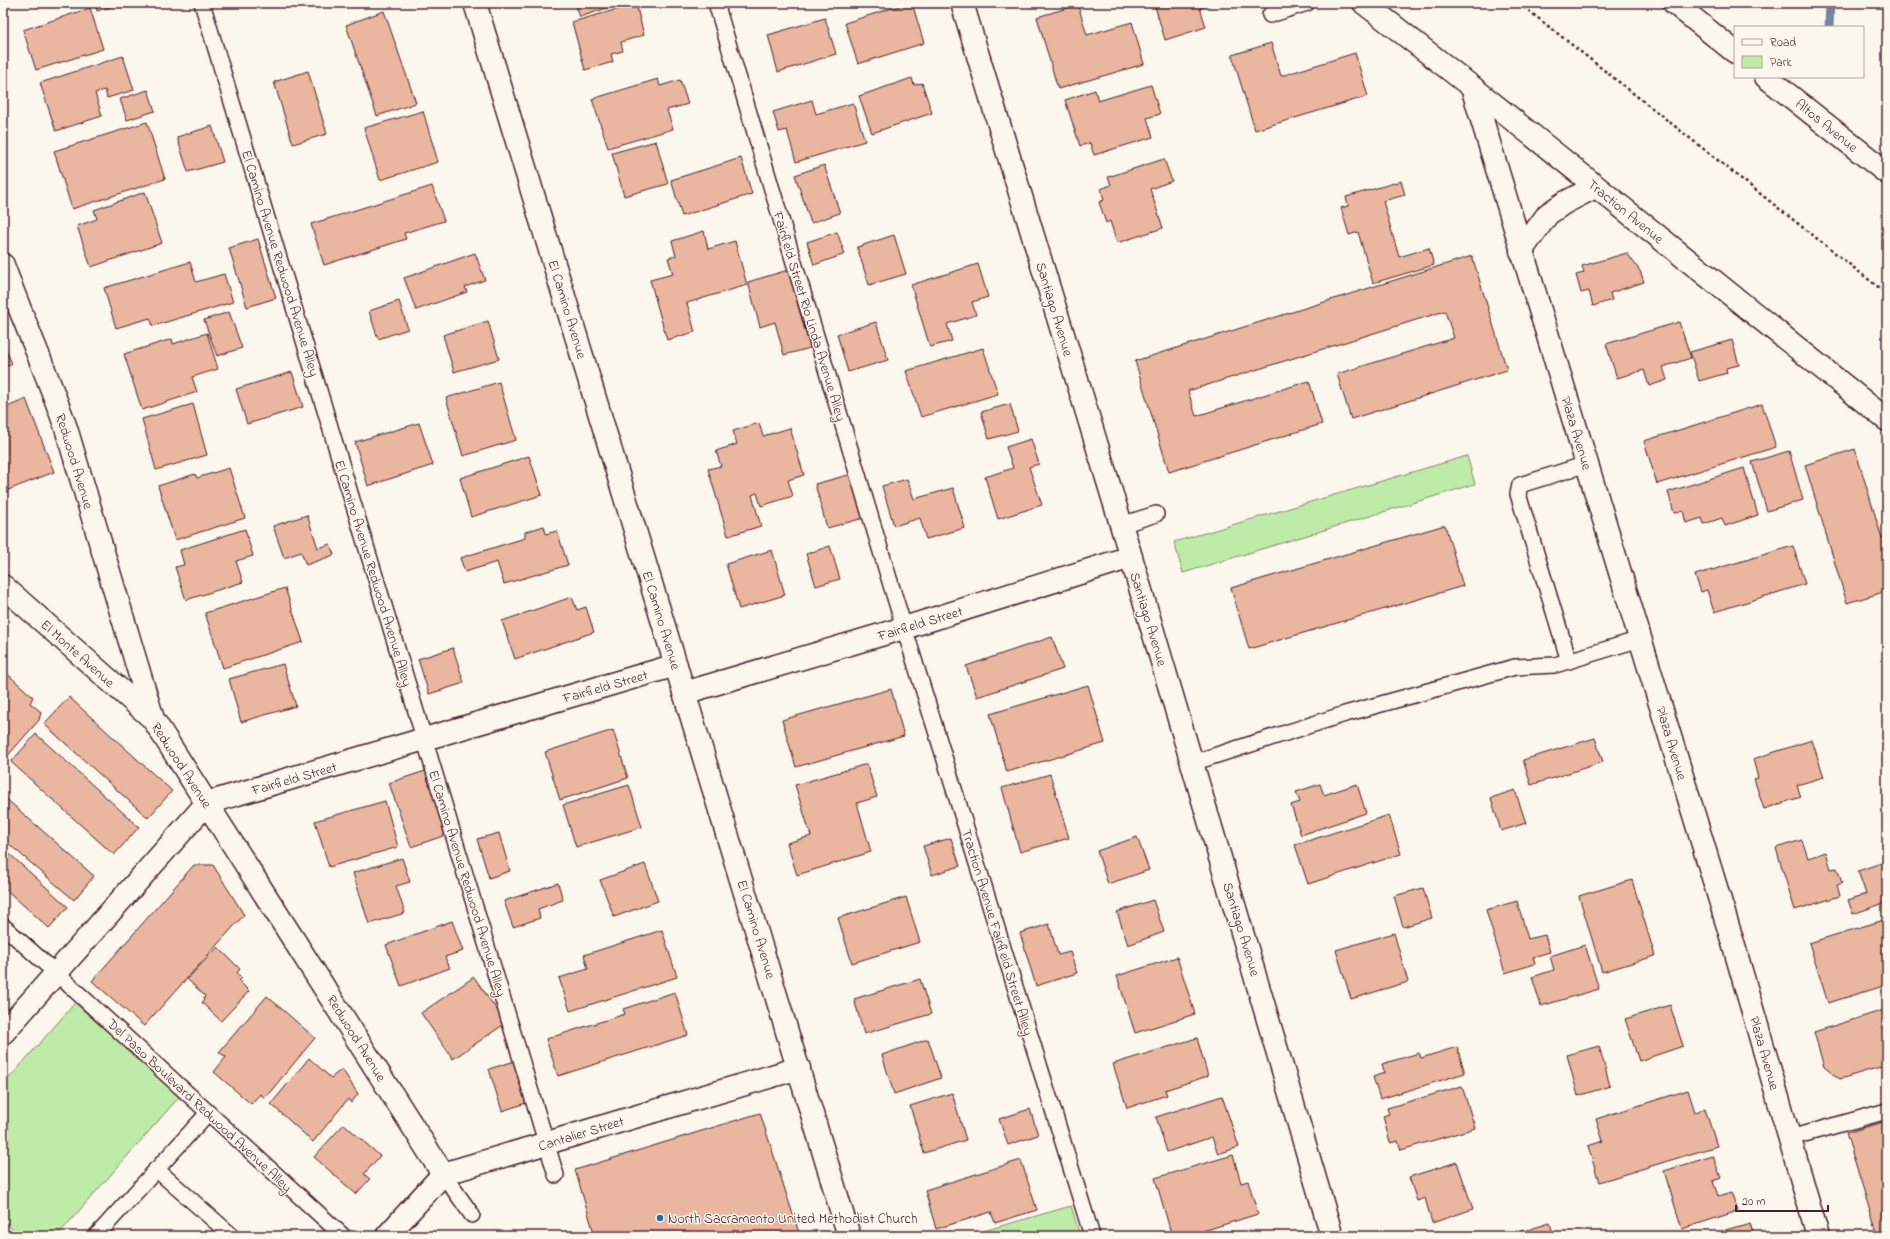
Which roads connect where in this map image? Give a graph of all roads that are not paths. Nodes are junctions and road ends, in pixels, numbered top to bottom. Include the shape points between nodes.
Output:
1 (202, 3) edge
2 (476, 3) edge
3 (716, 3) edge
4 (962, 3) edge
5 (1307, 3) edge
6 (1364, 3) edge
7 (1674, 3) edge
8 (1270, 15) dead end
9 (1734, 51) edge
10 (1767, 78) edge
11 (1472, 87) junction
12 (1887, 173) edge
13 (1595, 187) junction
14 (1521, 251) junction
15 (3, 265) edge
16 (1887, 420) edge
17 (1586, 464) junction
18 (1156, 514) dead end
19 (1121, 525) junction
20 (1131, 556) junction
21 (3, 586) edge
22 (904, 628) junction
23 (1640, 639) junction
24 (1569, 661) junction
25 (676, 665) junction
26 (684, 693) junction
27 (152, 719) junction
28 (424, 739) junction
29 (1192, 763) junction
30 (207, 803) junction
31 (3, 926) edge
32 (56, 973) junction
33 (3, 1033) edge
34 (799, 1068) junction
35 (1887, 1111) edge
36 (208, 1112) junction
37 (1790, 1138) junction
38 (546, 1143) junction
39 (156, 1170) junction
40 (443, 1174) junction
41 (556, 1175) dead end
42 (472, 1215) dead end
43 (96, 1236) edge
44 (232, 1236) edge
45 (343, 1236) edge
46 (387, 1236) edge
47 (849, 1236) edge
48 (1092, 1236) edge
49 (1332, 1236) edge
50 (1818, 1236) edge

1 - 28 lane, El Camino Avenue Redwood Avenue Alley
2 - 25 street, El Camino Avenue
3 - 22 lane, Fairfield Street Rio Linda Avenue Alley
4 - 19 street, Santiago Avenue
5 - 8 lane
6 - 11 street, Traction Avenue
7 - 9 street
10 - 12 street, Altos Avenue
11 - 13 street, Traction Avenue
11 - 14 street, Plaza Avenue
13 - 14 street via 1548,214
13 - 16 street, Traction Avenue
14 - 17 street, Plaza Avenue
15 - 27 street, Redwood Avenue via 52,385
17 - 23 street, Plaza Avenue
17 - 24 lane via 1520,485 1518,494
18 - 19 lane
19 - 20 street, Santiago Avenue
20 - 22 street, Fairfield Street
20 - 29 street, Santiago Avenue
21 - 27 street, El Monte Avenue
22 - 26 street, Fairfield Street
22 - 48 lane, Traction Avenue Fairfield Street Alley
23 - 24 lane
23 - 37 street, Plaza Avenue
24 - 29 lane via 1500,671 1345,714
25 - 26 street, El Camino Avenue
25 - 28 street, Fairfield Street
26 - 34 street, El Camino Avenue
27 - 30 street, Redwood Avenue
28 - 30 street, Fairfield Street
28 - 38 lane, El Camino Avenue Redwood Avenue Alley
29 - 49 street, Santiago Avenue
30 - 32 street
30 - 40 street, Redwood Avenue
31 - 32 lane, Del Paso Boulevard Redwood Avenue Alley
32 - 33 street
32 - 36 lane, Del Paso Boulevard Redwood Avenue Alley
34 - 38 street, Cantalier Street
34 - 47 street, El Camino Avenue
35 - 37 lane
36 - 39 lane
36 - 45 lane, Del Paso Boulevard Redwood Avenue Alley
37 - 50 street, Plaza Avenue
38 - 40 street, Cantalier Street
38 - 41 lane, El Camino Avenue Redwood Avenue Alley
39 - 43 lane
39 - 44 lane
40 - 42 lane
40 - 46 street

